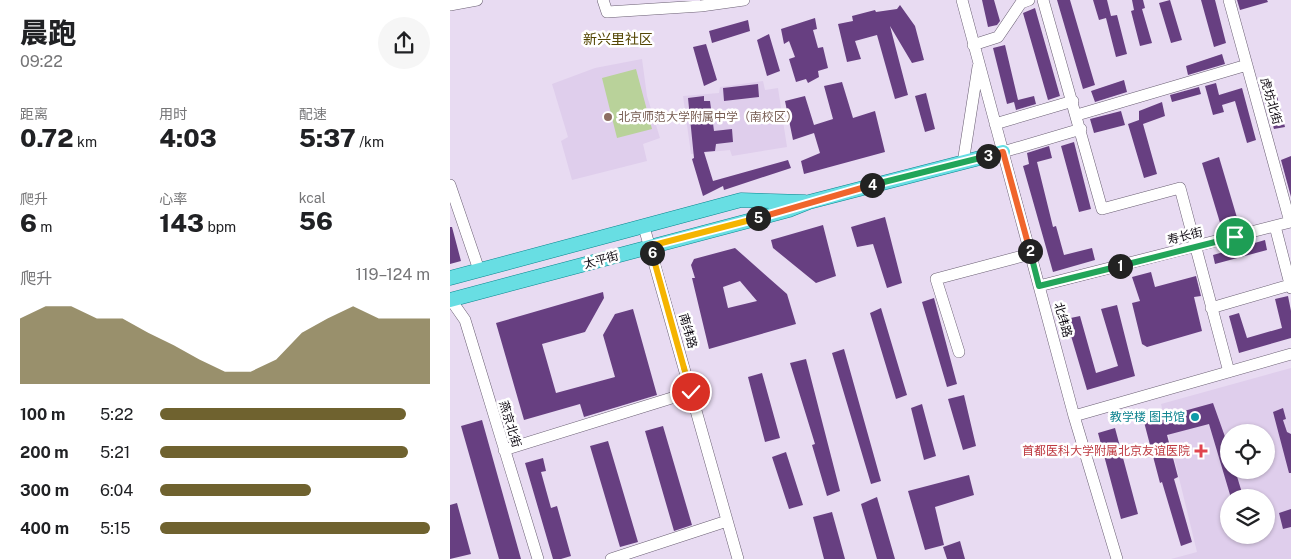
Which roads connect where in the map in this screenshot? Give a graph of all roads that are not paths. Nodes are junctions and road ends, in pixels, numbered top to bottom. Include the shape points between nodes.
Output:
1 (477, 0) edge
2 (603, 0) edge
3 (744, 0) edge
4 (962, 0) edge
5 (1029, 0) edge
6 (1043, 0) edge
7 (1228, 0) edge
8 (729, 1) edge
9 (700, 3) edge
10 (450, 5) edge
11 (974, 45) junction
12 (978, 63) junction
13 (1247, 65) junction
14 (1073, 101) junction
15 (1077, 115) junction
16 (995, 124) junction
17 (1081, 129) junction
18 (1003, 152) junction
19 (963, 162) junction
20 (450, 185) edge
21 (809, 202) junction
22 (644, 226) junction
23 (1275, 226) junction
24 (650, 246) junction
25 (1196, 248) junction
26 (1030, 254) junction
27 (479, 270) junction
28 (450, 278) edge
29 (1039, 286) junction
30 (1291, 286) edge
31 (450, 300) edge
32 (1212, 308) junction
33 (959, 352) dead end
34 (1291, 354) edge
35 (1229, 372) junction
36 (691, 392) junction
37 (1074, 416) junction
38 (504, 450) junction
39 (727, 521) junction
40 (538, 559) edge
41 (611, 559) edge
42 (738, 559) edge
43 (1117, 559) edge

1 - 10 street
2 - 9 street via 607,12
3 - 8 street
4 - 11 street, 北纬路
5 - 11 street via 1021,3 998,37
6 - 14 street
7 - 13 street, 虎坊北街
8 - 9 street
11 - 12 street, 北纬路
12 - 16 street, 北纬路
12 - 19 street
13 - 15 street
13 - 23 street, 虎坊北街 via 1290,222
14 - 15 street
14 - 16 street
15 - 17 street
16 - 18 street, 北纬路
17 - 18 street
17 - 25 street via 1102,209 1180,188
18 - 19 main road, 太平街
18 - 26 street, 北纬路
19 - 21 main road, 太平街
20 - 27 street
21 - 22 main road, 太平街 via 741,200
21 - 24 main road, 太平街
22 - 24 street, 南纬路
22 - 27 main road, 太平街
23 - 25 street, 寿长街
23 - 30 street
24 - 31 main road, 太平街
24 - 36 street, 南纬路
25 - 29 street, 寿长街
25 - 32 street
26 - 29 street, 北纬路
26 - 33 street via 936,278
27 - 28 main road, 太平街
29 - 37 street, 北纬路
30 - 32 street
31 - 38 street, 燕京北街 via 465,320
32 - 35 street
34 - 35 street
35 - 37 street
36 - 38 street
36 - 39 street, 南纬路
37 - 43 street, 北纬路
38 - 40 street, 燕京北街
39 - 41 street
39 - 42 street, 南纬路

